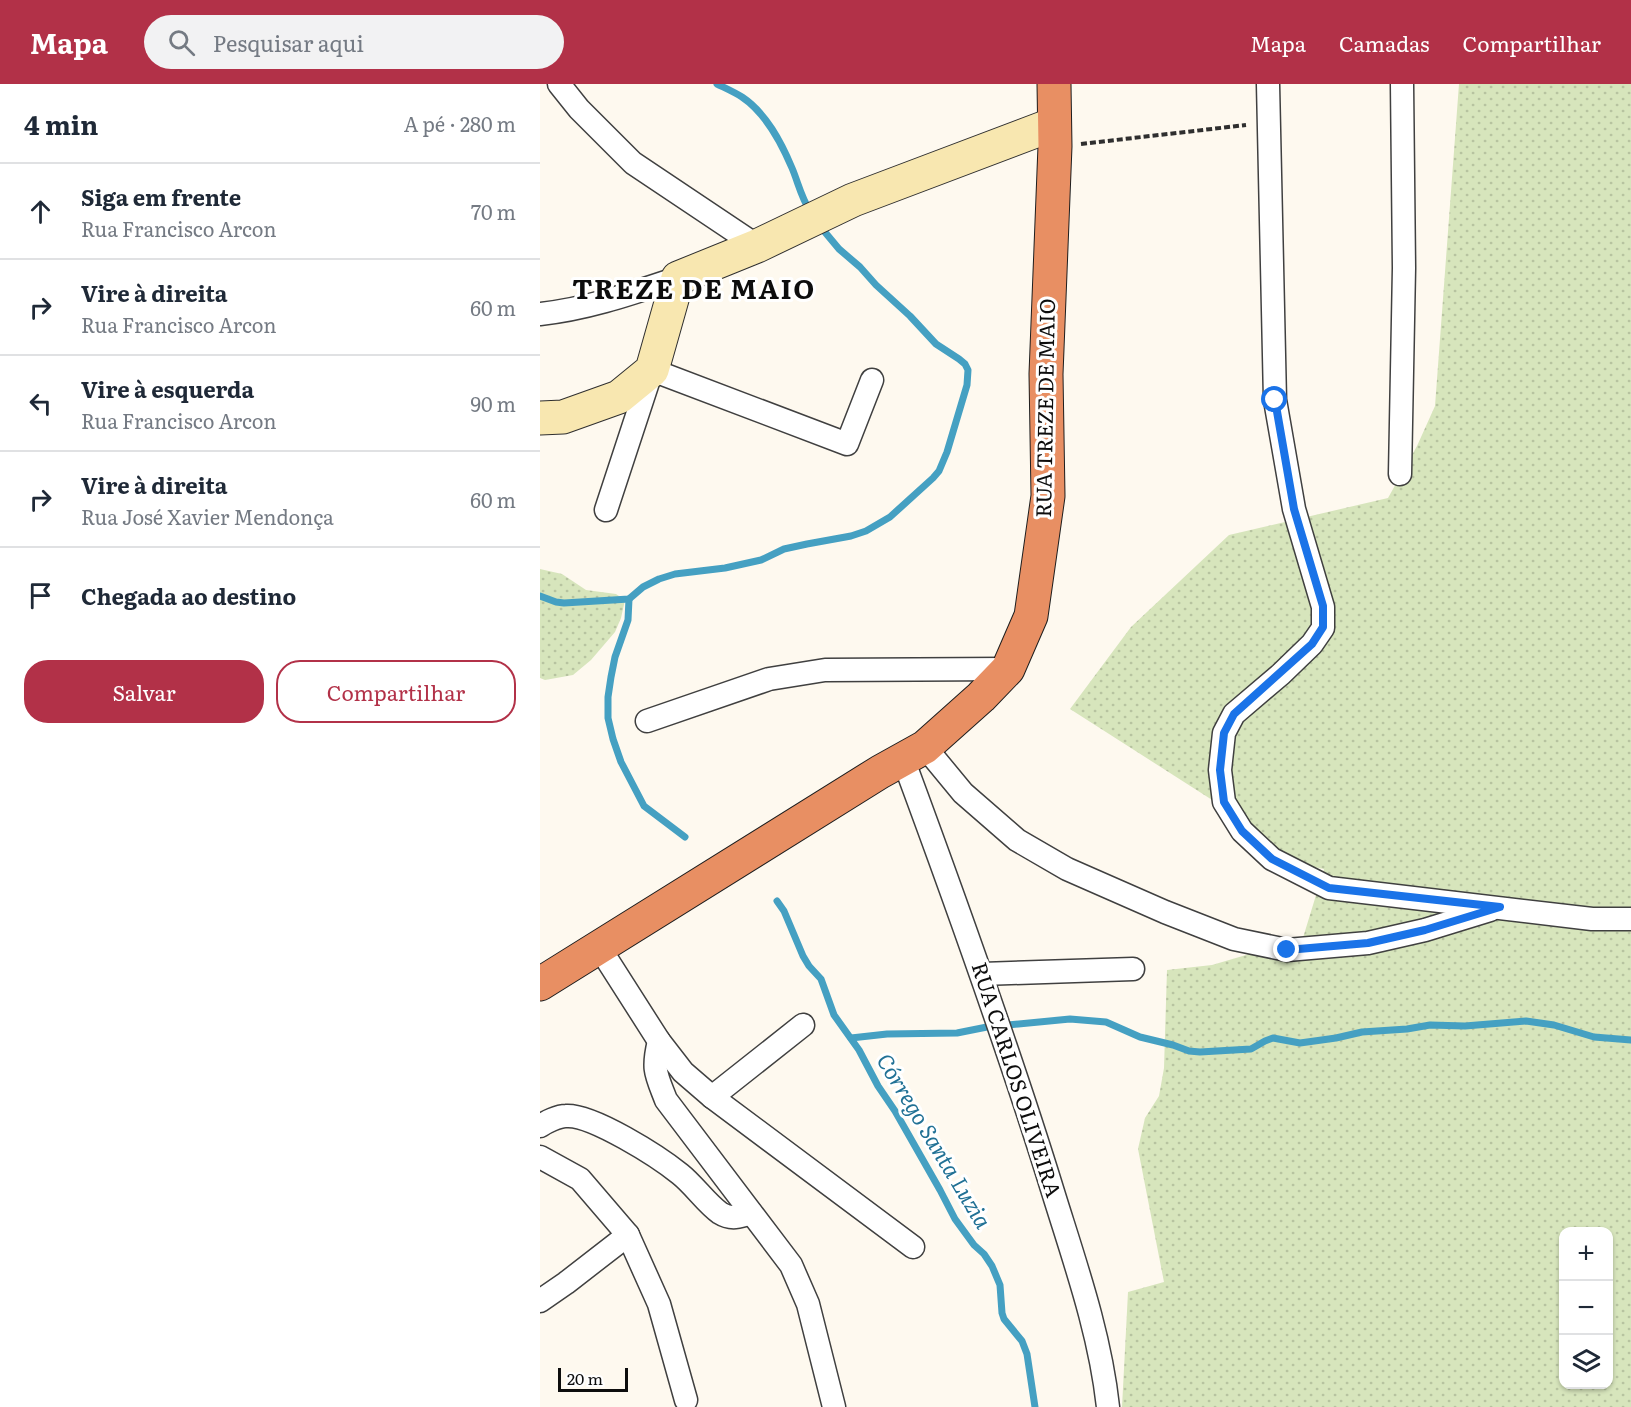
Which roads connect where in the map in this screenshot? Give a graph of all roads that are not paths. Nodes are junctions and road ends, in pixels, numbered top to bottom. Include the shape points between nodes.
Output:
1 (559, 84) edge
2 (1054, 84) edge
3 (1268, 84) edge
4 (1402, 84) edge
5 (1054, 136) junction
6 (757, 246) junction
7 (678, 278) junction
8 (540, 314) edge
9 (652, 370) junction
10 (872, 380) dead end
11 (540, 418) edge
12 (1400, 474) dead end
13 (606, 510) dead end
14 (1008, 669) junction
15 (647, 721) dead end
16 (903, 759) junction
17 (1500, 907) junction
18 (1631, 919) edge
19 (599, 947) junction
20 (1133, 969) dead end
21 (982, 974) junction
22 (540, 984) edge
23 (803, 1025) dead end
24 (659, 1041) junction
25 (712, 1097) junction
26 (540, 1126) edge
27 (540, 1156) edge
28 (751, 1213) junction
29 (627, 1235) junction
30 (913, 1247) dead end
31 (540, 1301) edge
32 (686, 1400) dead end
33 (834, 1407) edge
34 (1108, 1407) edge

1 - 6 street via 633,163
2 - 5 highway, RUA TREZE DE MAIO
3 - 17 street via 1275,400 1294,509 1323,606 1323,627 1312,644 1234,714 1224,733 1220,770 1224,802 1242,831 1272,859 1329,888
4 - 12 street
5 - 6 street via 854,200
5 - 14 highway, RUA TREZE DE MAIO via 1046,374 1048,496 1031,616
6 - 7 street
7 - 8 street via 605,301
7 - 9 street
9 - 10 street via 847,444
9 - 11 street via 619,397 563,417
9 - 13 street
14 - 15 street via 825,670 769,679
14 - 16 highway, RUA TREZE DE MAIO via 981,697
16 - 17 street via 963,793 1017,840 1067,869 1234,939 1287,950 1368,943
16 - 19 highway, RUA TREZE DE MAIO
16 - 21 street, RUA CARLOS OLIVEIRA
17 - 18 street via 1592,919
19 - 22 highway, RUA TREZE DE MAIO
19 - 24 street
20 - 21 street
21 - 34 street, RUA CARLOS OLIVEIRA via 1092,1320
23 - 25 street
24 - 25 street via 683,1072
24 - 28 street via 655,1072 666,1100
25 - 30 street
26 - 28 street via 565,1116 587,1119 680,1173 720,1213 731,1217
27 - 29 street via 580,1179
28 - 33 street via 791,1265 808,1304
29 - 31 street
29 - 32 street via 659,1305

